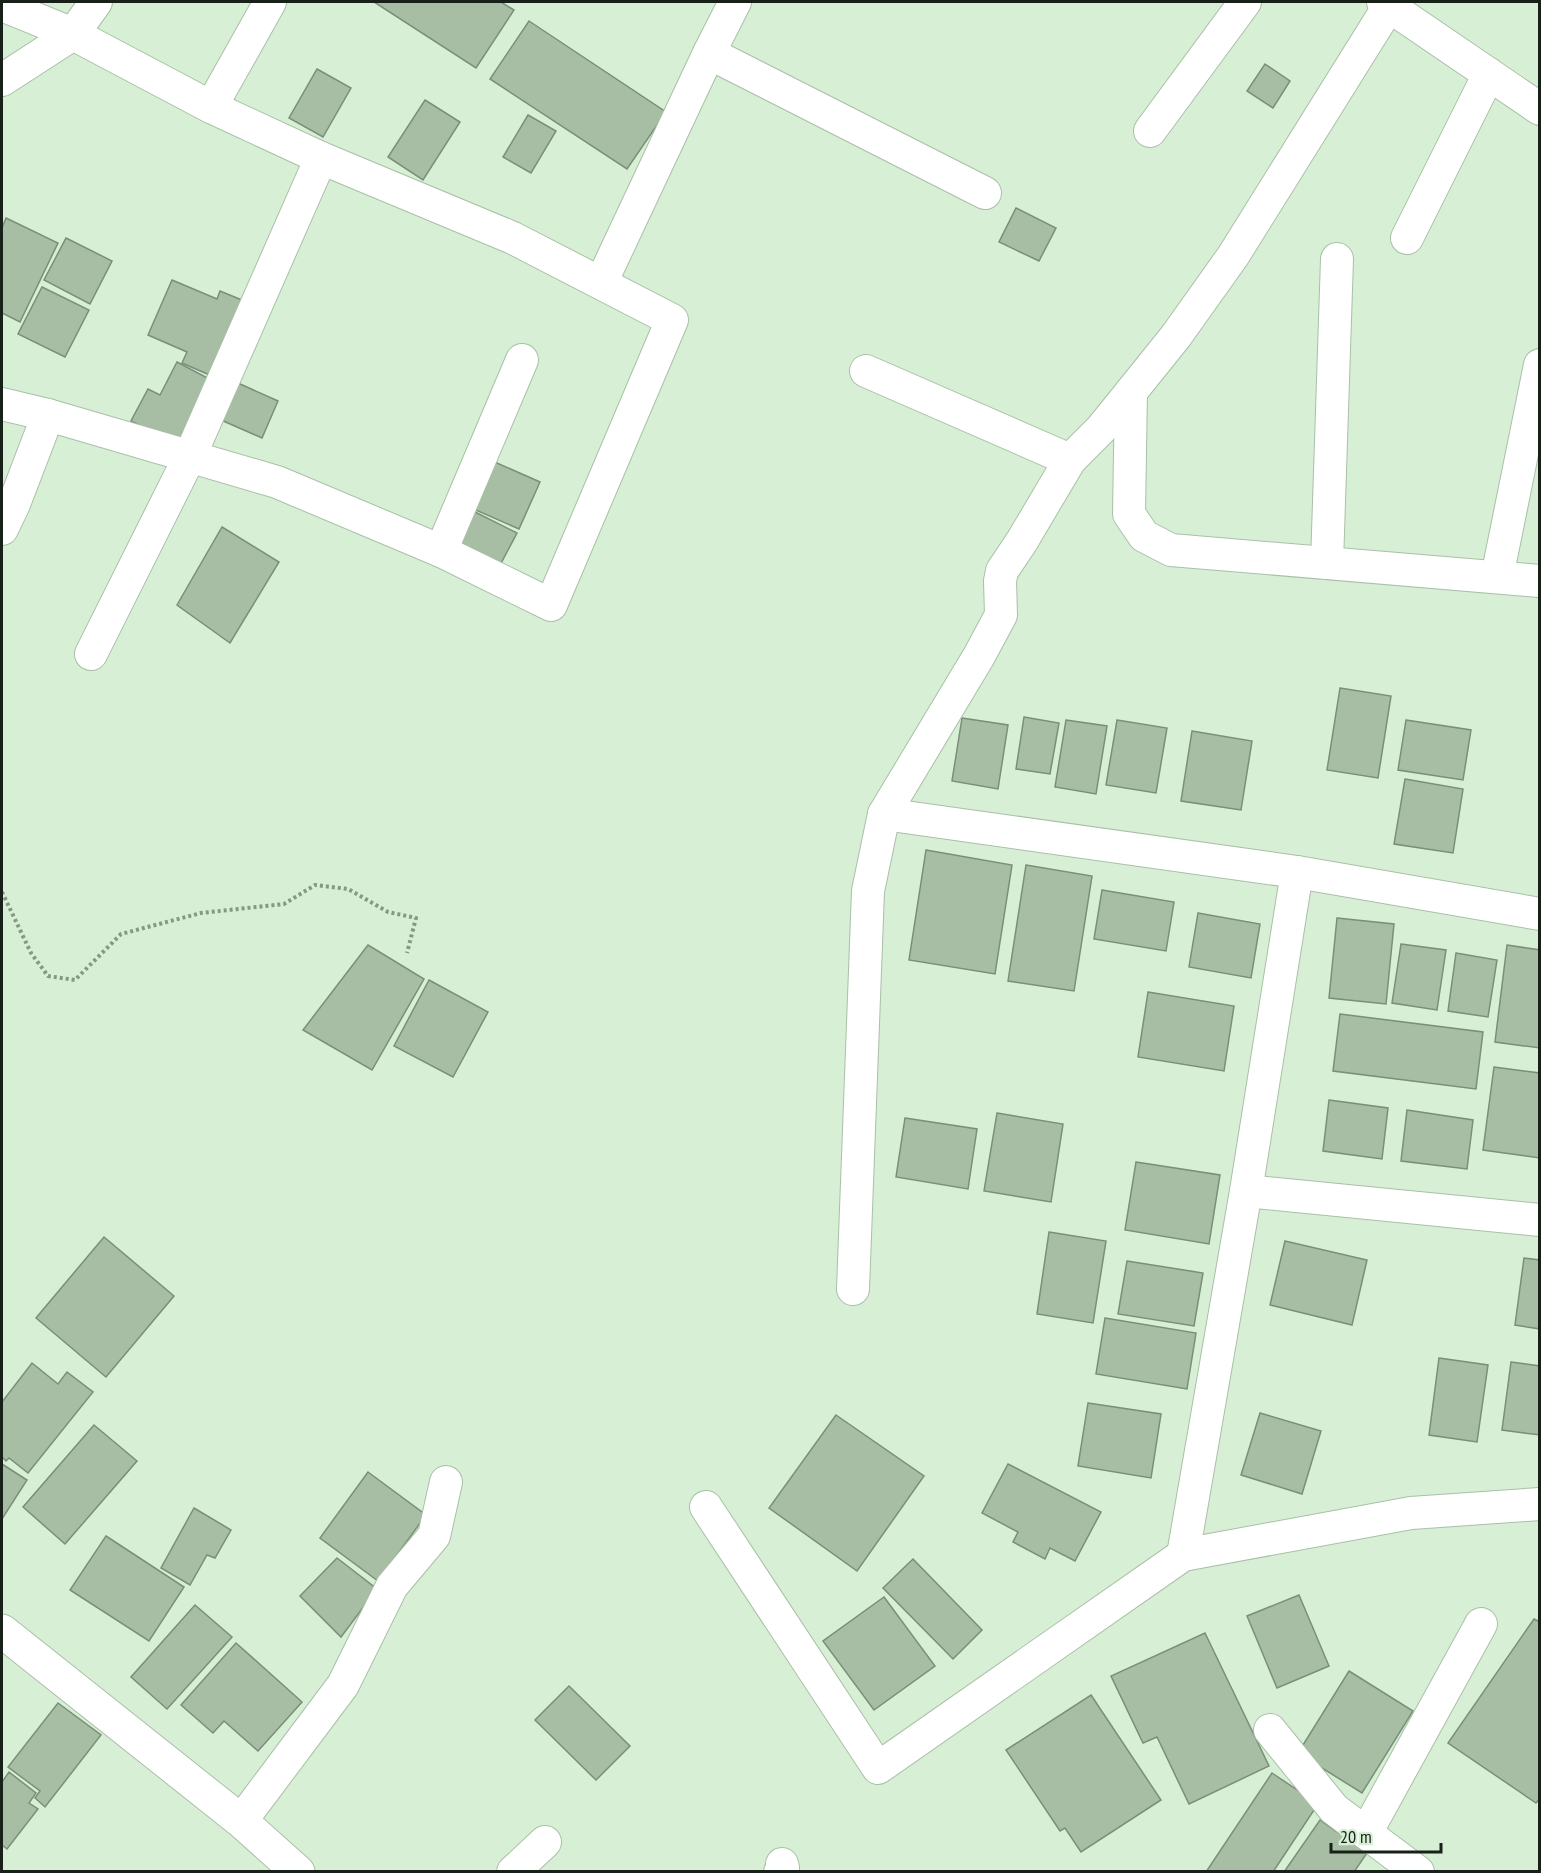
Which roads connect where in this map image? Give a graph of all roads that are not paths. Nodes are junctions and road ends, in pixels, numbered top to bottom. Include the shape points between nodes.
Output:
1 (96, 2) edge
2 (270, 2) edge
3 (735, 2) edge
4 (1245, 2) edge
5 (1386, 4) edge
6 (2, 5) edge
7 (72, 34) junction
8 (709, 53) junction
9 (1489, 74) junction
10 (2, 80) edge
11 (211, 107) junction
12 (1539, 109) edge
13 (1150, 131) dead end
14 (321, 158) junction
15 (985, 194) dead end
16 (1407, 238) dead end
17 (1337, 259) dead end
18 (601, 283) junction
19 (522, 360) dead end
20 (1539, 365) edge
21 (866, 370) dead end
22 (1131, 392) junction
23 (2, 404) edge
24 (48, 415) junction
25 (190, 456) junction
26 (1070, 460) junction
27 (2, 529) edge
28 (441, 551) junction
29 (1327, 563) junction
30 (1497, 577) junction
31 (1539, 581) edge
32 (91, 654) dead end
33 (884, 814) junction
34 (1297, 872) junction
35 (1539, 914) edge
36 (1245, 1191) junction
37 (1539, 1220) edge
38 (853, 1289) dead end
39 (446, 1482) dead end
40 (1539, 1504) edge
41 (706, 1507) dead end
42 (1183, 1555) junction
43 (1481, 1624) dead end
44 (2, 1631) edge
45 (1270, 1730) dead end
46 (241, 1821) junction
47 (1366, 1833) junction
48 (545, 1842) dead end
49 (298, 1872) edge
50 (513, 1872) edge
51 (1418, 1872) edge

1 - 7 street
2 - 11 street
3 - 8 street
4 - 13 street
5 - 9 street
5 - 22 street via 1233,256
6 - 7 street
7 - 10 street
7 - 11 street
8 - 15 street
8 - 18 street
9 - 12 street
9 - 16 street
11 - 14 street
14 - 18 street via 513,238
14 - 25 street
17 - 29 street
18 - 28 street via 672,320 551,605
19 - 28 street
20 - 30 street
21 - 26 street
22 - 26 street
22 - 29 street via 1129,514 1144,536 1171,550
23 - 24 street
24 - 25 street
24 - 27 street
25 - 28 street via 277,482
25 - 32 street
26 - 33 street via 1002,571 1001,615
29 - 30 street
30 - 31 street
33 - 34 street
33 - 38 street via 868,891
34 - 35 street
34 - 36 street
36 - 37 street
36 - 42 street
39 - 46 street via 435,1536 392,1586 343,1685
40 - 42 street via 1411,1513
41 - 42 street via 878,1768
43 - 47 street
44 - 46 street
45 - 47 street via 1334,1809
46 - 49 street
47 - 51 street
48 - 50 street

